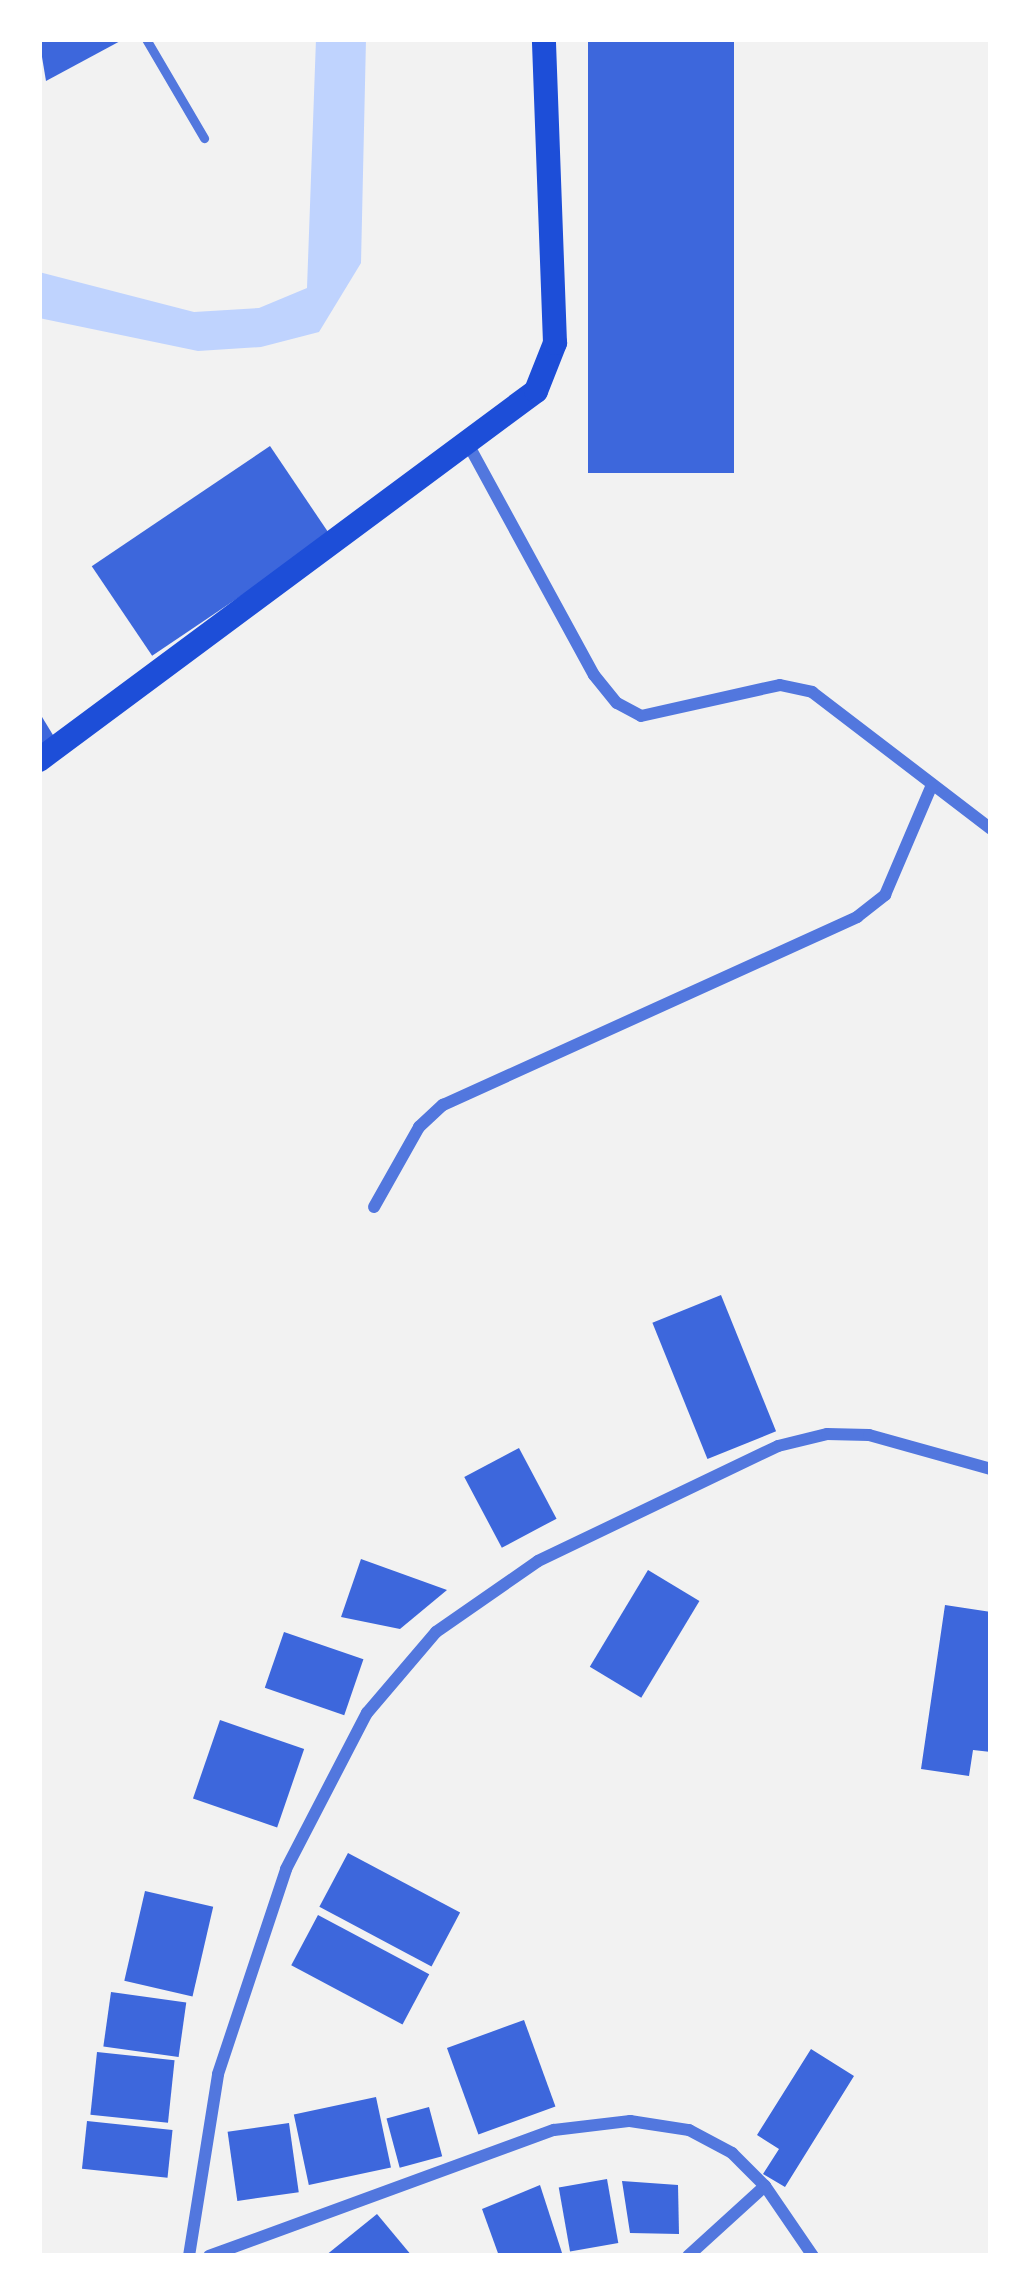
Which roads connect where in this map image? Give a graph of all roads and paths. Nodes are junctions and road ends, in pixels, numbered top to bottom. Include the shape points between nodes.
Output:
1 (146, 39) edge
2 (544, 39) edge
3 (204, 138) dead end
4 (468, 444) junction
5 (39, 760) edge
6 (932, 785) junction
7 (991, 829) edge
8 (374, 1207) dead end
9 (991, 1469) edge
10 (765, 2186) junction
11 (189, 2256) edge
12 (209, 2256) edge
13 (688, 2256) edge
14 (813, 2256) edge

1 - 3 lane
2 - 4 main road via 556,343 536,391
4 - 5 main road
4 - 6 street via 617,703 641,716 780,685 812,692
6 - 7 street
6 - 8 street via 884,895 857,917 443,1105 419,1127
9 - 11 street via 869,1435 778,1446 538,1561 436,1631 367,1713 286,1869 218,2074
10 - 12 street via 732,2152 689,2130 630,2121 573,2128 452,2164
10 - 13 street
10 - 14 street

